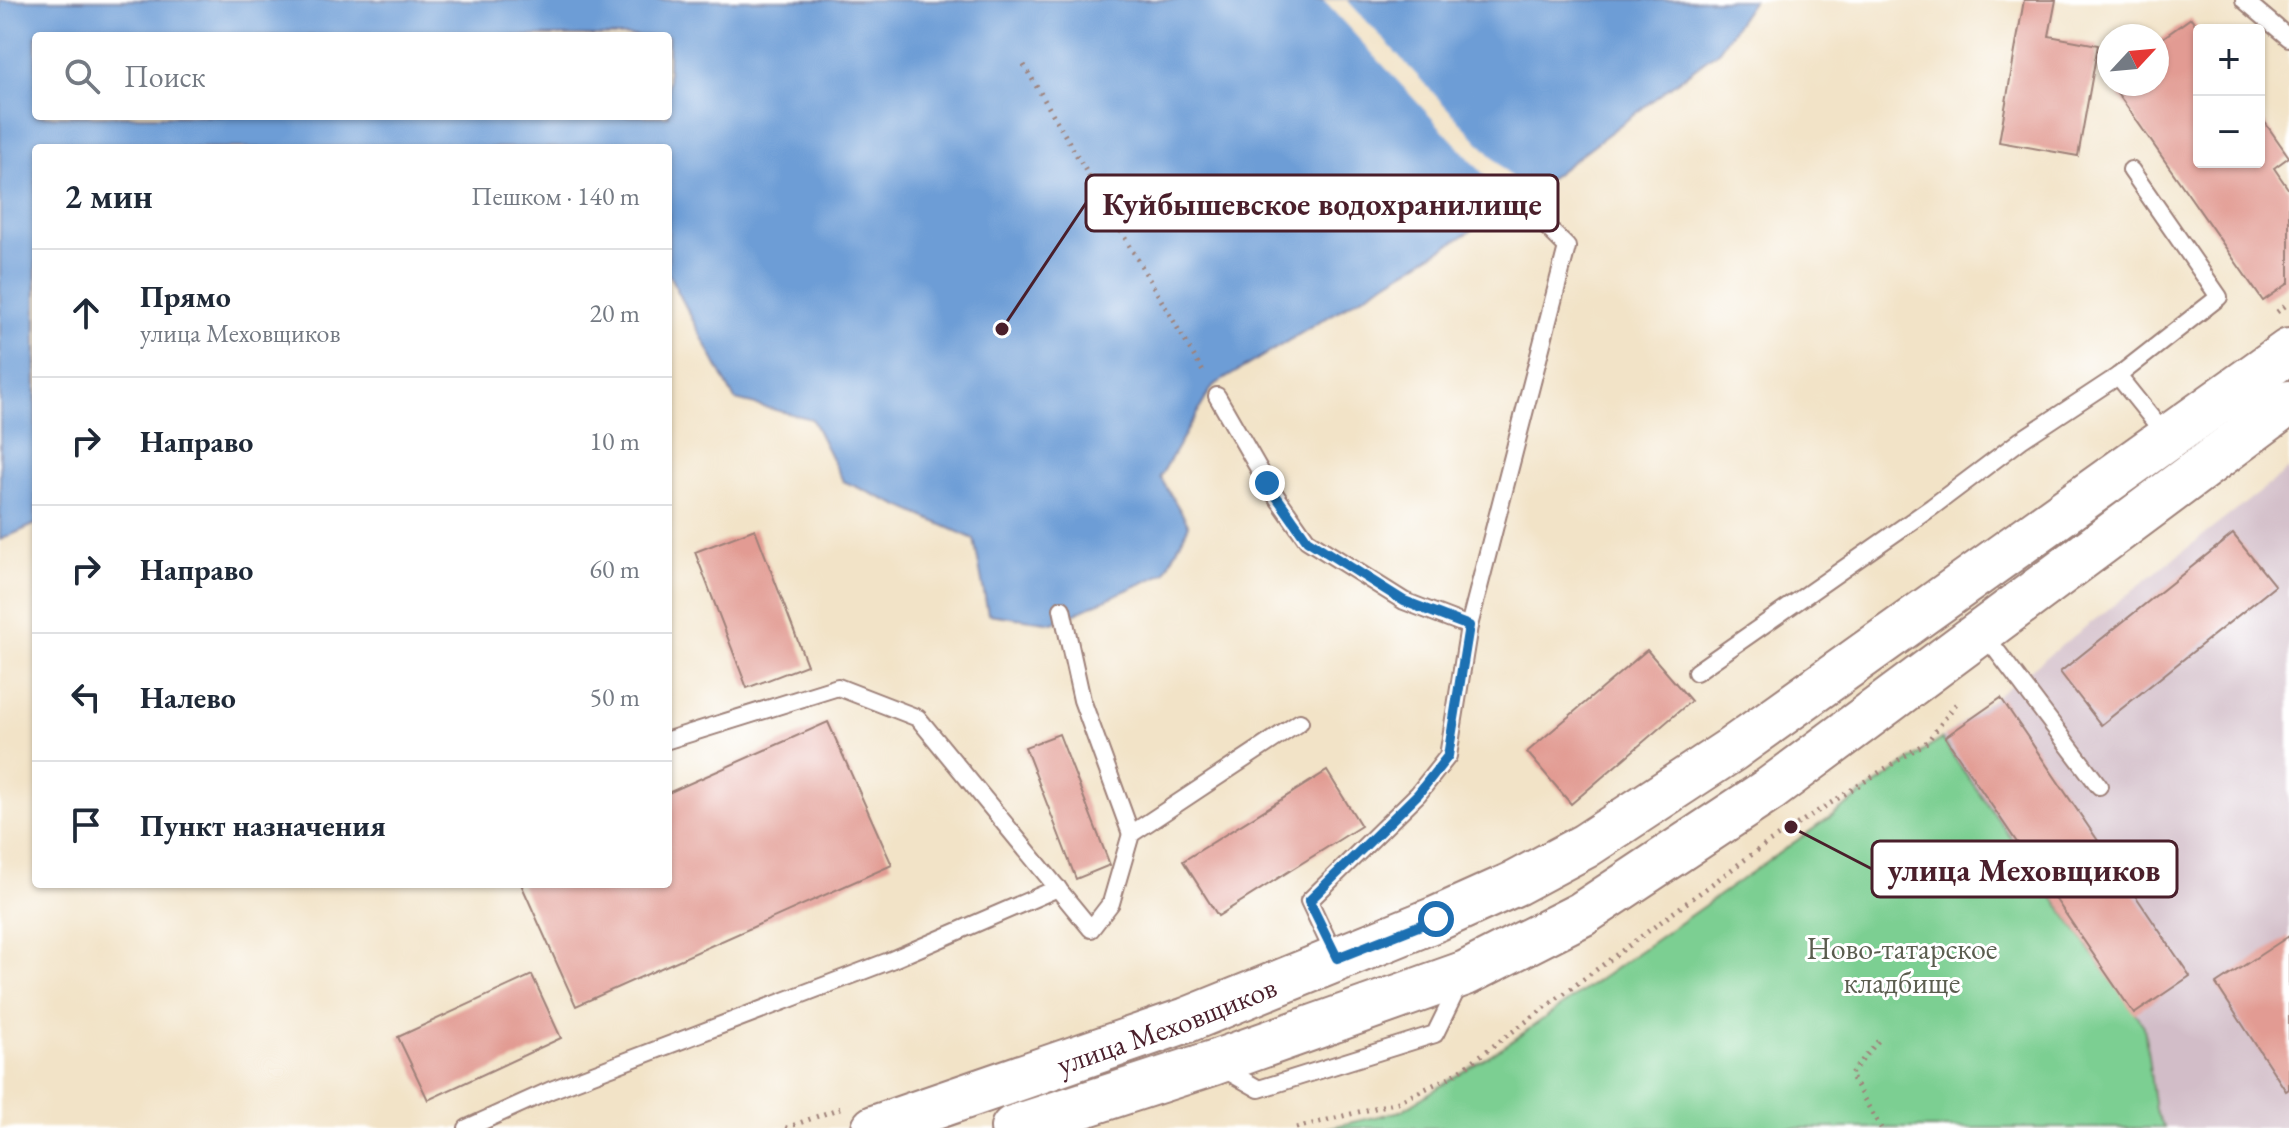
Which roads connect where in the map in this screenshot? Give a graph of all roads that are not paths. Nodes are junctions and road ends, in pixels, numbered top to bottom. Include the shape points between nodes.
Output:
1 (2244, 0) edge
2 (2289, 38) edge
3 (2131, 170) dead end
4 (1519, 199) dead end
5 (2277, 335) edge
6 (2118, 376) junction
7 (1217, 396) road end
8 (2289, 403) edge
9 (2168, 439) junction
10 (1062, 609) dead end
11 (1469, 626) junction
12 (1982, 631) junction
13 (1696, 672) dead end
14 (1300, 722) dead end
15 (672, 739) edge
16 (2099, 786) dead end
17 (1131, 834) junction
18 (1058, 888) junction
19 (1337, 958) junction
20 (858, 1118) edge
21 (467, 1128) edge
22 (1013, 1128) edge

1 - 2 lane
3 - 6 lane via 2219,297
4 - 11 lane via 1567,247
5 - 9 main road, улица Меховщиков
6 - 9 lane
6 - 13 lane
7 - 11 lane via 1307,540 1404,601
8 - 12 main road, улица Меховщиков
9 - 19 main road, улица Меховщиков via 1731,750 1585,846 1516,883
10 - 17 lane via 1082,700
11 - 19 lane via 1448,756 1418,794 1309,901
12 - 16 lane
12 - 22 main road, улица Меховщиков via 1769,790 1582,914 1466,973
14 - 17 lane
15 - 18 lane via 838,687 918,718
17 - 18 lane via 1111,903 1091,929
18 - 21 lane via 889,961 551,1090
19 - 20 main road, улица Меховщиков via 1187,1020

